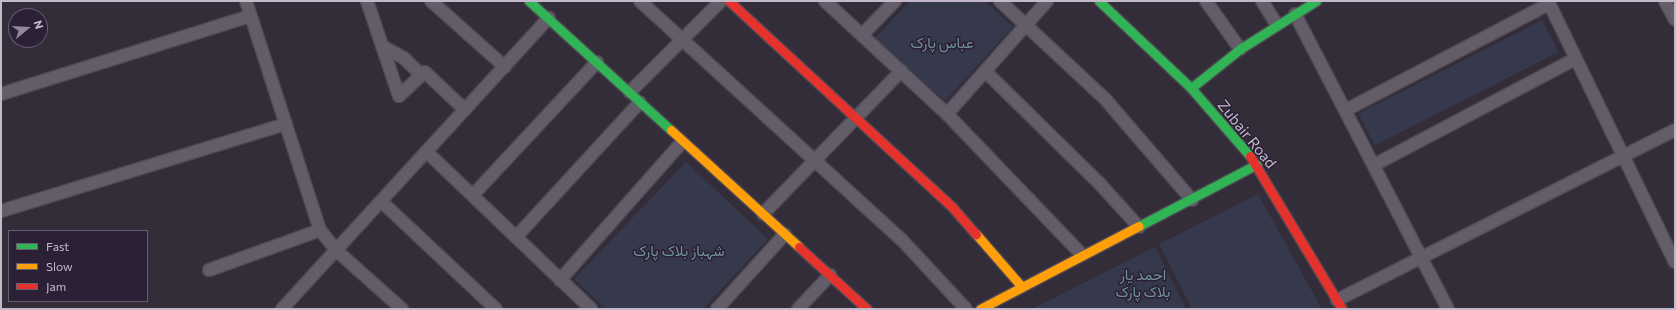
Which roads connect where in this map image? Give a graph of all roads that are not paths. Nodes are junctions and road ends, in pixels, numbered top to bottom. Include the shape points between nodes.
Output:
1 (246, 1) edge
2 (368, 1) edge
3 (431, 1) edge
4 (529, 1) edge
5 (640, 1) edge
6 (721, 1) edge
7 (729, 1) edge
8 (825, 1) edge
9 (895, 1) edge
10 (1000, 1) edge
11 (1047, 1) edge
12 (1099, 1) edge
13 (1206, 1) edge
14 (1262, 1) edge
15 (1316, 1) edge
16 (1665, 1) edge
17 (1548, 3) edge
18 (1295, 14) junction
19 (250, 16) junction
20 (548, 18) junction
21 (1675, 20) edge
22 (1277, 25) junction
23 (1026, 26) junction
24 (862, 35) junction
25 (681, 40) junction
26 (382, 46) junction
27 (1240, 49) junction
28 (1575, 58) junction
29 (597, 62) junction
30 (504, 67) junction
31 (901, 71) junction
32 (985, 71) junction
33 (420, 74) junction
34 (1191, 88) junction
35 (630, 92) junction
36 (1, 94) edge
37 (640, 102) junction
38 (465, 110) junction
39 (1346, 110) junction
40 (947, 114) junction
41 (856, 119) junction
42 (286, 124) junction
43 (1675, 130) edge
44 (682, 142) junction
45 (428, 153) junction
46 (1622, 156) junction
47 (816, 160) junction
48 (1257, 164) junction
49 (1374, 165) junction
50 (473, 195) junction
51 (1192, 200) junction
52 (383, 203) junction
53 (1, 211) edge
54 (763, 214) junction
55 (1139, 226) junction
56 (320, 230) junction
57 (785, 234) junction
58 (516, 237) junction
59 (337, 251) junction
60 (1082, 255) junction
61 (1421, 255) junction
62 (1675, 262) edge
63 (209, 270) dead end
64 (830, 275) junction
65 (560, 280) junction
66 (1022, 287) junction
67 (1339, 304) edge
68 (282, 309) edge
69 (402, 309) edge
70 (496, 309) edge
71 (591, 309) edge
72 (717, 309) edge
73 (798, 309) edge
74 (867, 309) edge
75 (966, 309) edge
76 (981, 309) edge
77 (1448, 309) edge

1 - 19 street
2 - 26 street
3 - 30 street
4 - 20 street
5 - 25 street
6 - 25 street
7 - 41 street
8 - 24 street
9 - 24 street
10 - 23 street
11 - 23 street
12 - 34 street, Zubair Road
13 - 27 street
14 - 22 street
15 - 18 street
16 - 21 street
17 - 28 street
17 - 39 street
18 - 22 street
18 - 39 street
19 - 36 street
19 - 42 street
20 - 29 street
20 - 30 street
22 - 27 street
23 - 32 street
23 - 51 street via 1106,100
24 - 31 street
25 - 35 street
25 - 47 street
26 - 33 street via 405,59
26 - 33 street via 399,96
27 - 34 street
28 - 46 street
28 - 49 street
29 - 35 street
29 - 50 street
30 - 38 street
31 - 40 street
31 - 41 street
32 - 40 street
32 - 55 street
33 - 38 street via 429,74
34 - 48 street, Zubair Road
35 - 37 street
37 - 44 street
37 - 58 street
38 - 45 street
39 - 49 street
40 - 60 street
41 - 47 street
41 - 66 street via 953,208
42 - 53 street
42 - 56 street
43 - 46 street
44 - 54 street
44 - 65 street
45 - 50 street
45 - 52 street
46 - 61 street
46 - 62 street
47 - 54 street
47 - 75 street via 901,239
48 - 51 street
48 - 67 street, Zubair Road
49 - 61 street
50 - 58 street
51 - 55 street
52 - 59 street
52 - 70 street
54 - 57 street
55 - 60 street
56 - 59 street
56 - 63 street
57 - 64 street
57 - 72 street
58 - 65 street
59 - 68 street
59 - 69 street
60 - 66 street
61 - 67 street
61 - 77 street
64 - 73 street
64 - 74 street
65 - 71 street
66 - 76 street

